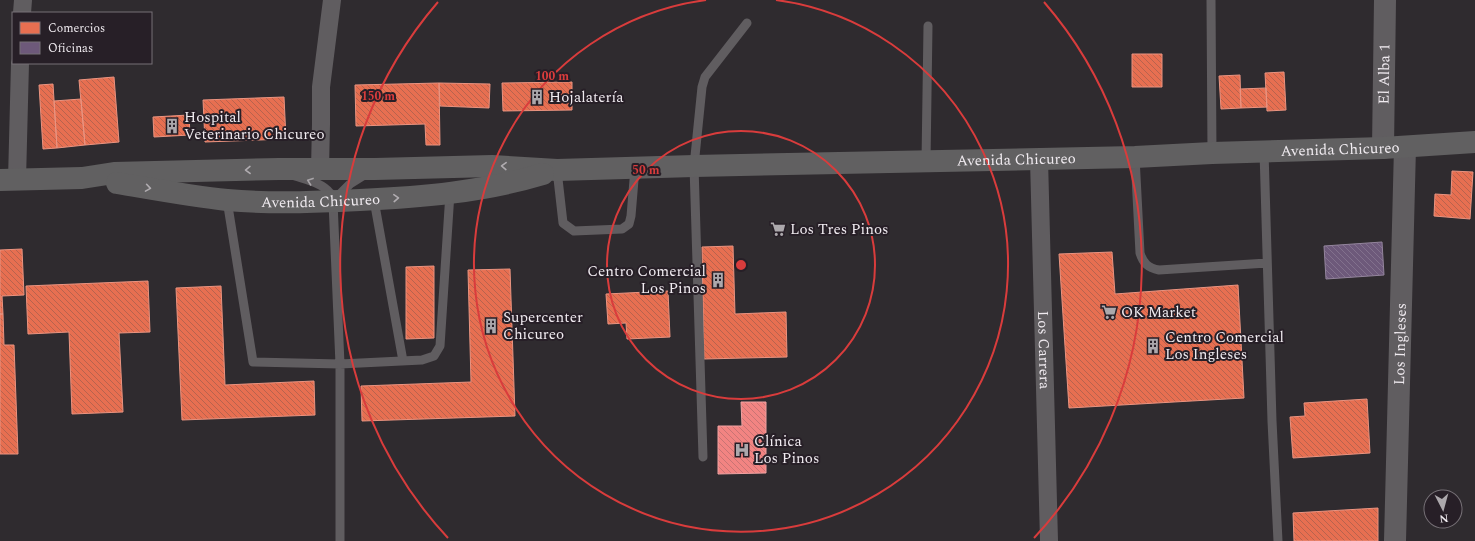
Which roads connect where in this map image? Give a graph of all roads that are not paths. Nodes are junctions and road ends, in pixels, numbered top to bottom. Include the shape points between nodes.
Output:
1 (22, 0) edge
2 (332, 0) edge
3 (1211, 0) edge
4 (1385, 0) edge
5 (22, 12) edge
6 (747, 23) dead end
7 (928, 26) dead end
8 (20, 64) edge
9 (1475, 142) edge
10 (1405, 147) junction
11 (1383, 148) junction
12 (1264, 151) junction
13 (1212, 153) junction
14 (1135, 157) junction
15 (1039, 159) junction
16 (926, 161) junction
17 (694, 166) junction
18 (635, 168) junction
19 (279, 169) junction
20 (320, 169) junction
21 (374, 169) junction
22 (557, 170) junction
23 (82, 178) junction
24 (8, 180) edge
25 (450, 193) junction
26 (227, 200) junction
27 (374, 200) junction
28 (333, 202) junction
29 (1267, 262) junction
30 (403, 361) junction
31 (340, 364) junction
32 (703, 457) dead end
33 (340, 541) edge
34 (1049, 541) edge
35 (1278, 541) edge
36 (1395, 541) edge

1 - 5 street
2 - 20 street via 321,87
3 - 13 lane
4 - 11 street, El Alba 1
6 - 17 lane via 704,82
7 - 16 lane
8 - 24 street
9 - 10 main road, Avenida Chicureo
10 - 11 main road, Avenida Chicureo
10 - 36 street, Los Ingleses
11 - 12 main road, Avenida Chicureo
12 - 13 main road, Avenida Chicureo
12 - 29 lane
13 - 14 main road, Avenida Chicureo
14 - 15 main road, Avenida Chicureo
14 - 29 lane via 1140,253 1152,269
15 - 16 main road, Avenida Chicureo
15 - 34 street, Los Carrera
16 - 17 main road, Avenida Chicureo
17 - 18 main road, Avenida Chicureo
17 - 32 lane
18 - 22 main road, Avenida Chicureo
18 - 22 lane via 629,224 622,229 574,231 563,223
19 - 20 main road, Avenida Chicureo
19 -> 23 main road, Avenida Chicureo via 114,173
28 -> 19 lane via 330,193 316,183
20 - 21 main road, Avenida Chicureo
22 -> 21 main road, Avenida Chicureo via 492,166
21 - 28 lane via 350,184
22 - 25 main road, Avenida Chicureo via 528,179
23 - 24 main road, Avenida Chicureo
23 -> 26 main road, Avenida Chicureo
27 -> 25 main road, Avenida Chicureo
25 - 30 lane via 440,346 434,356 422,360
26 - 28 main road, Avenida Chicureo
26 - 31 lane via 253,362
27 - 28 main road, Avenida Chicureo
27 - 30 lane
28 - 31 lane
29 - 35 lane
30 - 31 lane
31 - 33 lane

